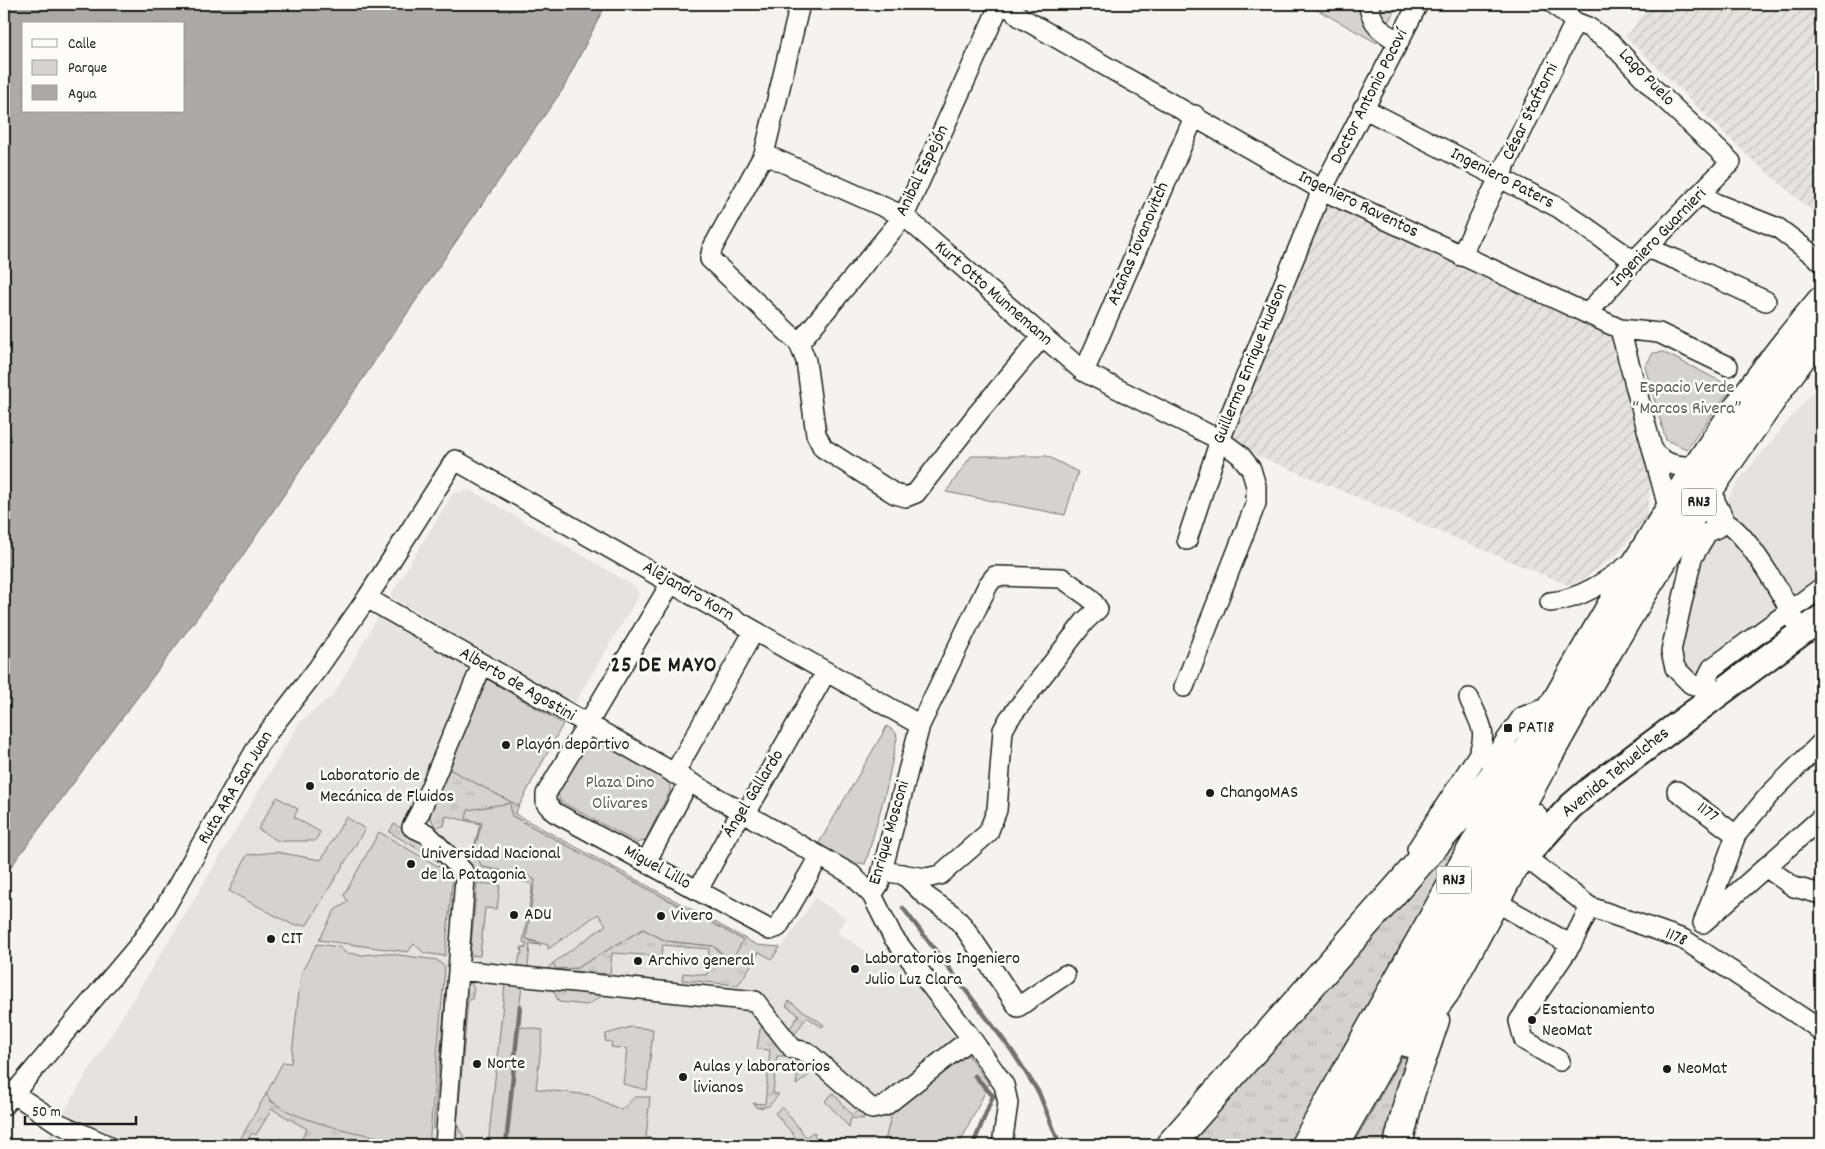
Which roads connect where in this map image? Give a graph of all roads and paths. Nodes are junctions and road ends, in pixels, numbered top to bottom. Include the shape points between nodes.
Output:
1 (800, 4) edge
2 (1000, 4) edge
3 (1006, 4) edge
4 (1368, 4) edge
5 (1418, 4) edge
6 (1554, 4) edge
7 (1575, 22) junction
8 (1399, 42) junction
9 (1363, 108) junction
10 (1195, 116) junction
11 (764, 154) junction
12 (1731, 162) joint
13 (1499, 177) junction
14 (1322, 190) junction
15 (1702, 193) junction
16 (904, 216) junction
17 (1813, 244) edge
18 (1640, 255) junction
19 (1461, 256) junction
20 (1821, 261) edge
21 (1766, 301) dead end
22 (1587, 314) junction
23 (1817, 325) edge
24 (1620, 329) junction
25 (1042, 337) junction
26 (799, 343) junction
27 (1728, 366) dead end
28 (1084, 372) junction
29 (1220, 440) junction
30 (1653, 452) junction
31 (455, 460) joint
32 (1705, 473) junction
33 (1678, 516) junction
34 (1726, 523) junction
35 (1187, 540) dead end
36 (1643, 554) junction
37 (671, 583) junction
38 (1821, 588) edge
39 (367, 598) junction
40 (1550, 602) dead end
41 (1790, 610) junction
42 (1604, 616) junction
43 (1821, 618) edge
44 (754, 630) junction
45 (1801, 633) junction
46 (482, 664) junction
47 (826, 672) junction
48 (1593, 678) junction
49 (1184, 687) dead end
50 (1709, 693) junction
51 (1469, 698) dead end
52 (586, 724) junction
53 (920, 725) junction
54 (1821, 743) edge
55 (681, 779) junction
56 (1677, 791) dead end
57 (746, 815) junction
58 (1821, 818) edge
59 (1736, 835) junction
60 (819, 857) junction
61 (646, 862) junction
62 (1516, 867) junction
63 (1767, 868) junction
64 (882, 870) junction
65 (903, 874) junction
66 (698, 890) junction
67 (1821, 894) edge
68 (872, 895) junction
69 (1494, 901) junction
70 (1590, 907) junction
71 (1375, 914) junction
72 (1703, 923) junction
73 (1683, 939) junction
74 (1571, 945) junction
75 (459, 970) junction
76 (1065, 975) dead end
77 (1446, 991) junction
78 (1821, 1032) edge
79 (971, 1038) junction
80 (1560, 1061) dead end
81 (9, 1099) edge
82 (1336, 1141) edge
83 (107, 1145) edge
84 (445, 1145) edge
85 (1002, 1145) edge
86 (1170, 1145) edge
87 (1305, 1145) edge
88 (1398, 1145) edge

1 - 11 street
2 - 16 street, Anibal Espejón
3 - 10 street, Ingeniero Raventos via 1020,17
4 - 8 street via 1378,29
5 - 8 street, Doctor Antonio Pocoví
6 - 7 street, Lago Puelo
7 - 12 street, Lago Puelo via 1611,42 1656,91
7 - 13 street, César Staftorni
8 - 9 street, Doctor Antonio Pocoví
9 - 13 street, Ingeniero Paters
9 - 14 street, Doctor Antonio Pocoví
10 - 14 street, Ingeniero Raventos
10 - 28 street, Atañas Iovanovitch
11 - 16 street, Kurt Otto Munnemann
11 - 26 street via 712,249 710,259
12 - 15 street, Ingeniero Guarnieri
13 - 18 street, Ingeniero Paters
13 - 19 street, César Staftorni
14 - 19 street, Ingeniero Raventos
14 - 29 street, Guillermo Enrique Hudson
15 - 17 street via 1715,203
15 - 18 street, Ingeniero Guarnieri
16 - 25 street, Kurt Otto Munnemann
16 - 26 street, Anibal Espejón
17 - 20 street
18 - 21 street, Ingeniero Paters via 1676,260
18 - 22 street, Ingeniero Guarnieri
19 - 22 street, Ingeniero Raventos
22 - 24 street, Ingeniero Raventos
23 - 32 highway, RN3 via 1745,394
24 - 27 street, Ingeniero Raventos via 1659,333
24 - 30 street
25 - 26 street via 916,493 906,497 895,494 824,448 816,434 806,361
25 - 28 street, Kurt Otto Munnemann
28 - 29 street, Kurt Otto Munnemann
29 - 35 street, Guillermo Enrique Hudson
29 - 49 street, Kurt Otto Munnemann via 1240,455 1251,469 1256,503
30 - 32 street via 1675,466
30 - 33 street
31 - 37 street, Alejandro Korn
31 - 39 street, Ruta ARA San Juan
32 - 33 highway, RN3
32 - 34 street
33 - 34 street
33 - 36 highway, RN3
33 - 48 highway, RN3
34 - 41 street via 1740,535 1768,573
34 - 50 street via 1707,533 1692,558 1671,651 1675,668 1691,684
36 - 40 street via 1608,580 1564,601
36 - 42 highway, RN3
37 - 44 street, Alejandro Korn
37 - 52 street
38 - 41 street
39 - 46 street, Alberto de Agostini
39 - 81 street, Ruta ARA San Juan via 259,744 163,911 138,946
41 - 45 street
41 - 50 street via 1712,668 1706,678
42 - 71 highway via 1489,782
42 - 87 highway, RN3
43 - 45 main road, Avenida Tehuelches
44 - 47 street, Alejandro Korn
44 - 55 street
45 - 50 main road, Avenida Tehuelches
46 - 52 street, Alberto de Agostini
46 - 75 street via 412,827 427,834 463,871 466,887
47 - 53 street, Alejandro Korn
47 - 57 street, Ángel Gallardo
48 - 62 highway
48 - 82 highway, RN3
50 - 62 main road, Avenida Tehuelches via 1570,807
51 - 71 street via 1483,727 1484,742
52 - 55 street, Alberto de Agostini
52 - 61 street, Miguel Lillo via 546,794 548,806
53 - 64 street, Enrique Mosconi
53 - 65 street, Enrique Mosconi via 995,576 1062,578 1090,598 1098,609 1085,621 1003,730 997,810 988,833 940,876 926,878
54 - 59 street via 1768,795
55 - 57 street, Alberto de Agostini
55 - 61 street
56 - 59 street, 1177
57 - 60 street, Alberto de Agostini
57 - 66 street, Ángel Gallardo via 736,821
58 - 63 street
59 - 72 street
60 - 66 street, Miguel Lillo via 778,927 770,930
60 - 68 street, Alberto de Agostini via 851,874
61 - 66 street, Miguel Lillo
62 - 69 highway
62 - 70 street, 1178
63 - 67 street via 1794,887
63 - 72 street
64 - 65 street
64 - 68 street, Enrique Mosconi
65 - 76 street via 964,927 1018,1007
68 - 79 street, Enrique Mosconi via 893,937
69 - 74 street
69 - 77 highway
70 - 73 street, 1178
70 - 74 street
71 - 86 highway
72 - 73 street
73 - 78 street, 1178
74 - 80 street via 1519,1021 1524,1040
75 - 79 street via 755,1001 793,1049 807,1052 872,1109 885,1106
75 - 84 street
77 - 82 highway
77 - 88 highway via 1415,1077
79 - 85 street, Enrique Mosconi via 992,1066 1007,1094
81 - 83 street

